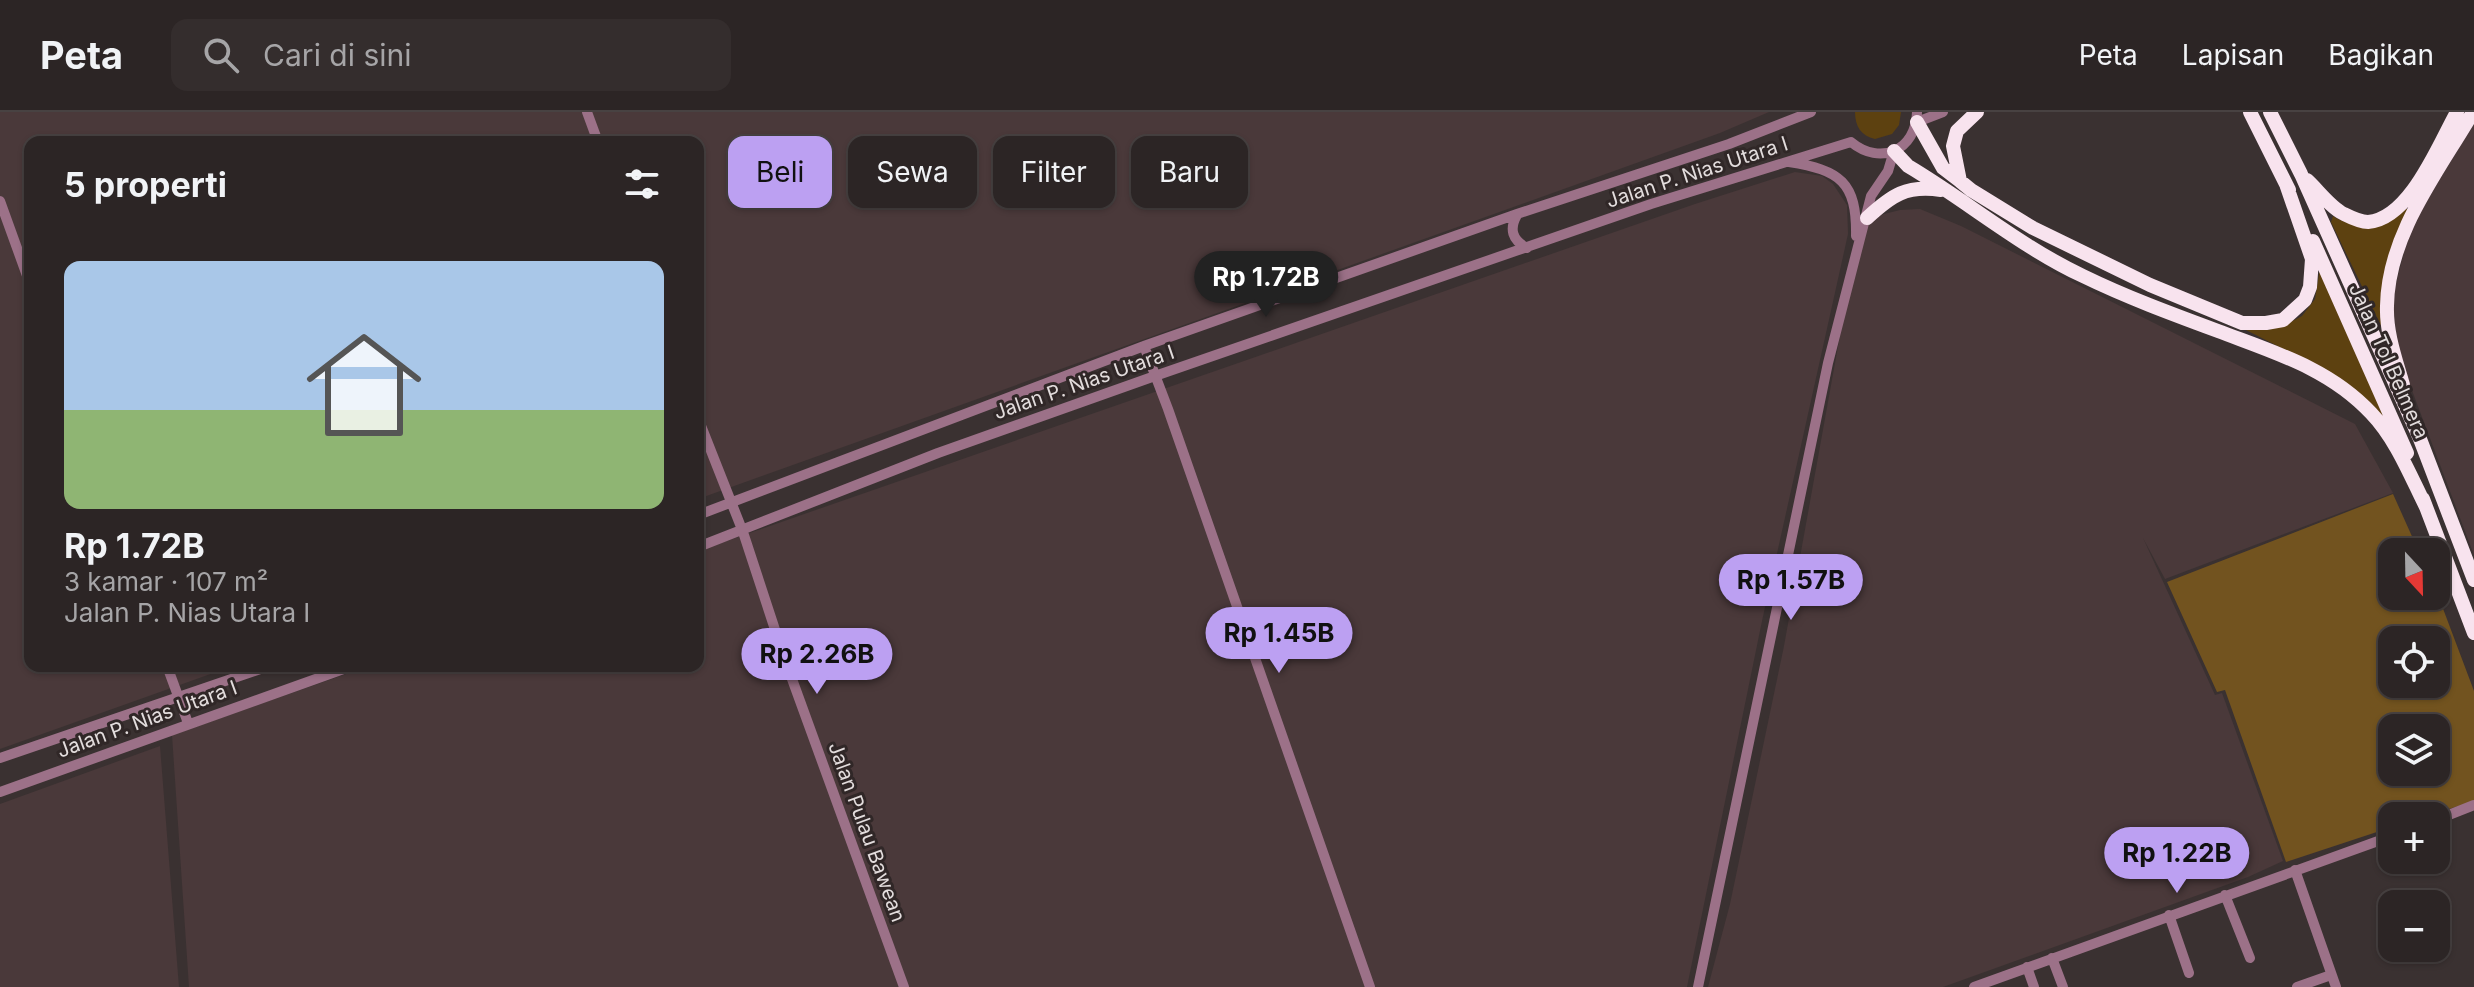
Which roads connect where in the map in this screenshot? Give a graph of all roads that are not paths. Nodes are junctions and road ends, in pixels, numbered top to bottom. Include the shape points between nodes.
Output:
1 (587, 112) edge
2 (1811, 112) edge
3 (1943, 112) edge
4 (1977, 112) edge
5 (2250, 112) edge
6 (2270, 112) edge
7 (2457, 112) edge
8 (2473, 112) edge
9 (1917, 117) edge
10 (596, 136) edge
11 (1894, 151) junction
12 (1787, 161) junction
13 (2301, 174) junction
14 (2286, 184) junction
15 (1954, 186) junction
16 (0, 201) edge
17 (1517, 214) junction
18 (1867, 218) junction
19 (1527, 248) junction
20 (1856, 250) junction
21 (24, 267) edge
22 (1144, 346) junction
23 (1155, 376) junction
24 (704, 433) edge
25 (2420, 439) junction
26 (732, 503) junction
27 (2426, 507) junction
28 (704, 513) edge
29 (743, 532) junction
30 (704, 545) edge
31 (2474, 580) edge
32 (2474, 633) edge
33 (169, 672) edge
34 (252, 672) edge
35 (335, 672) edge
36 (178, 698) junction
37 (188, 723) junction
38 (0, 758) edge
39 (0, 792) edge
40 (2474, 805) edge
41 (2450, 814) edge
42 (2378, 841) edge
43 (2295, 870) junction
44 (2225, 895) junction
45 (2169, 915) junction
46 (2052, 958) junction
47 (2250, 958) dead end
48 (2027, 967) junction
49 (2189, 973) dead end
50 (2331, 975) junction
51 (1998, 983) edge
52 (904, 987) edge
53 (1370, 987) edge
54 (1698, 987) edge
55 (1974, 987) edge
56 (2034, 987) edge
57 (2063, 987) edge
58 (2297, 987) edge
59 (2336, 987) edge

1 - 10 street
2 - 17 street, Jalan P. Nias Utara I
3 - 9 street
4 - 15 highway via 1957,131
5 - 14 highway, Jalan Tol Belmera
6 - 13 highway, Jalan Tol Belmera
7 - 13 highway via 2421,178 2401,205 2382,217 2368,222 2340,213
8 - 25 highway via 2413,214 2388,288 2388,324
9 - 11 street via 1909,140
9 - 15 highway
11 - 12 street, Jalan P. Nias Utara I via 1870,153 1851,142
11 - 15 highway via 1908,166
11 - 18 street via 1871,196
12 - 19 street, Jalan P. Nias Utara I
12 - 20 street via 1819,167 1847,187 1857,217
13 - 25 highway, Jalan Tol Belmera
14 - 15 highway via 2313,272 2305,300 2295,312 2266,323 2242,323 2150,285
14 - 27 highway, Jalan Tol Belmera via 2401,436
15 - 18 highway via 1902,192
15 - 27 highway via 2002,227 2081,275 2284,354 2324,375 2373,414 2393,441
16 - 21 street
17 - 19 street via 1512,235
17 - 22 street, Jalan P. Nias Utara I
18 - 20 street
19 - 23 street, Jalan P. Nias Utara I
20 - 54 street
22 - 23 street
22 - 26 street, Jalan P. Nias Utara I
23 - 29 street, Jalan P. Nias Utara I via 938,453
23 - 53 street
24 - 26 street, Jalan Pulau Bawean
25 - 31 highway, Jalan Tol Belmera
26 - 28 street, Jalan P. Nias Utara I
26 - 29 street, Jalan Pulau Bawean
27 - 32 highway, Jalan Tol Belmera
29 - 30 street, Jalan P. Nias Utara I
29 - 52 street, Jalan Pulau Bawean
33 - 36 street
34 - 36 street, Jalan P. Nias Utara I
35 - 37 street, Jalan P. Nias Utara I
36 - 37 street
36 - 38 street, Jalan P. Nias Utara I
37 - 39 street, Jalan P. Nias Utara I
40 - 41 street
42 - 43 street
43 - 44 street
43 - 50 street
44 - 45 street
44 - 47 street
45 - 46 street
45 - 49 street
46 - 48 street
46 - 57 street
48 - 51 street
48 - 56 street
50 - 58 street
50 - 59 street
51 - 55 street

